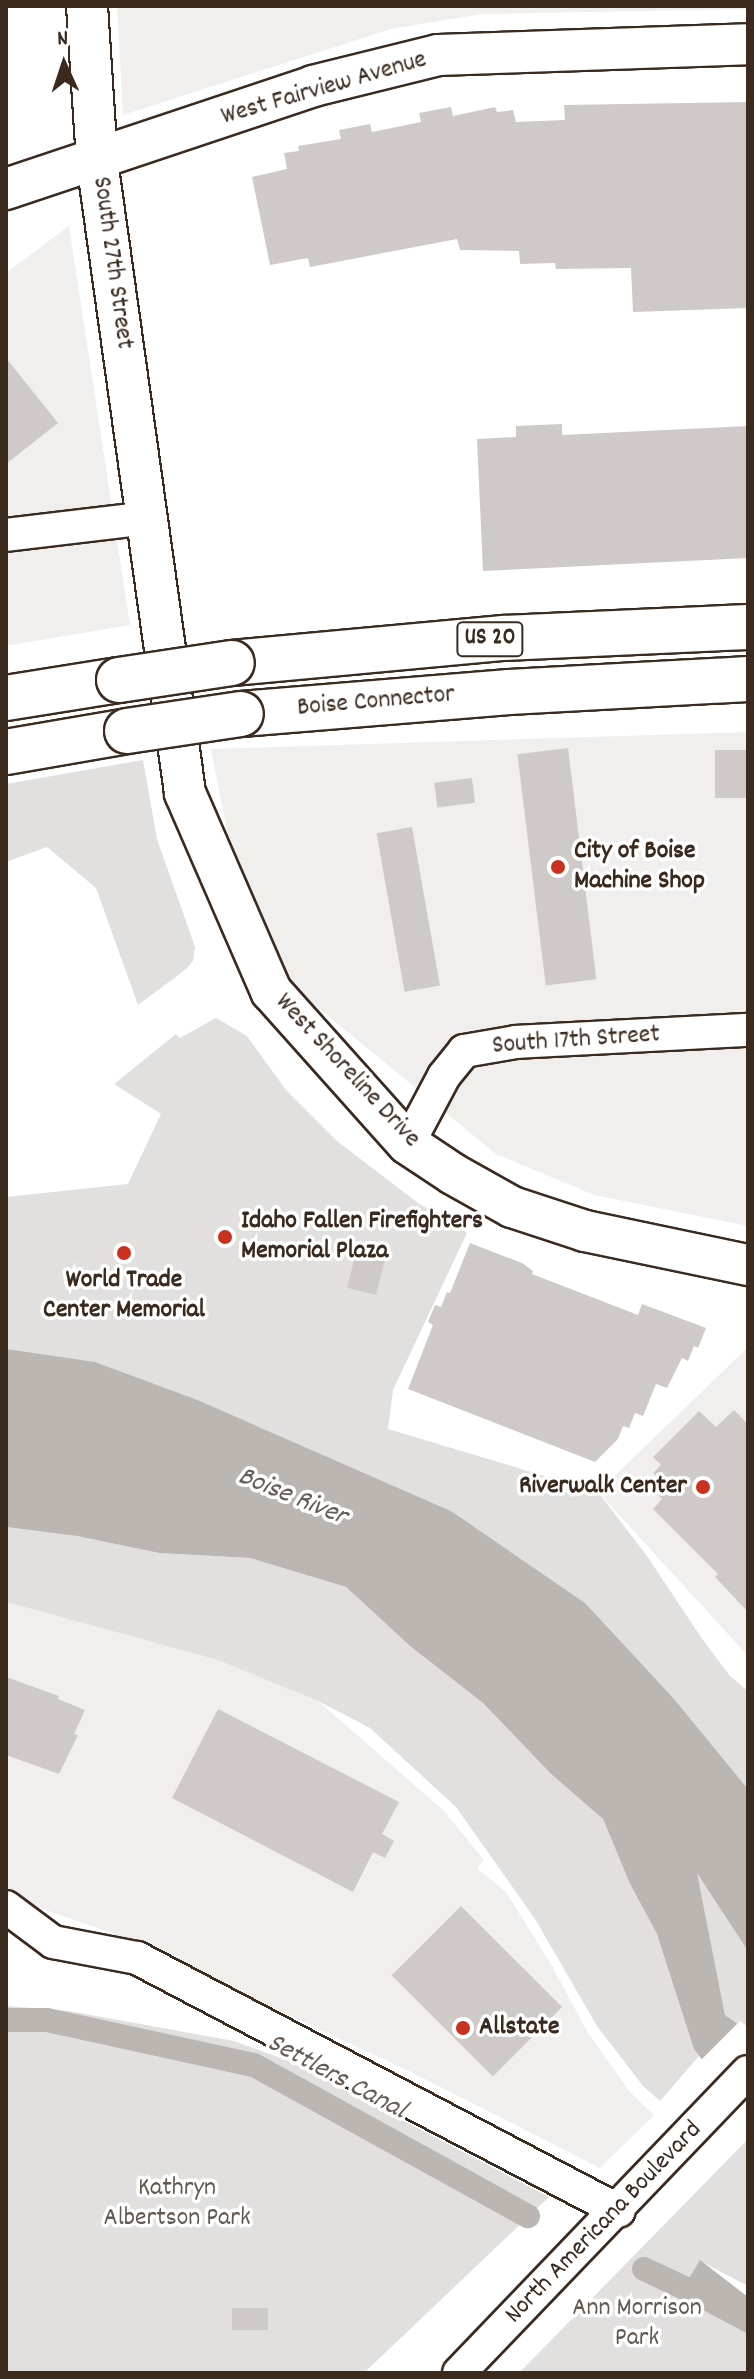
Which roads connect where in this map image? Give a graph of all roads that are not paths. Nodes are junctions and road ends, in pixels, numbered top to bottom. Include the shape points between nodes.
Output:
1 (87, 6) edge
2 (748, 44) edge
3 (97, 161) junction
4 (6, 189) edge
5 (148, 518) junction
6 (6, 535) edge
7 (748, 627) edge
8 (748, 679) edge
9 (6, 698) edge
10 (6, 752) edge
11 (748, 1030) edge
12 (408, 1144) junction
13 (748, 1265) edge
14 (6, 1907) edge
15 (748, 2072) edge
16 (619, 2211) junction
17 (459, 2373) edge

1 - 3 main road, South 27th Street
2 - 3 main road, West Fairview Avenue via 438,55 313,86
3 - 4 main road, West Fairview Avenue
3 - 5 main road, South 27th Street
5 - 6 street
5 - 12 main road, West Shoreline Drive via 185,793 271,991
7 - 9 highway, Boise Connector / US 20, bridge via 488,639 232,663
8 - 10 highway, Boise Connector / US 20, bridge via 241,714
11 - 12 street, South 17th Street via 498,1043 464,1051 444,1076
12 - 13 main road, West Shoreline Drive via 512,1207 585,1231
14 - 16 street via 53,1942 137,1958
15 - 16 street, North Americana Boulevard
16 - 17 street, North Americana Boulevard

